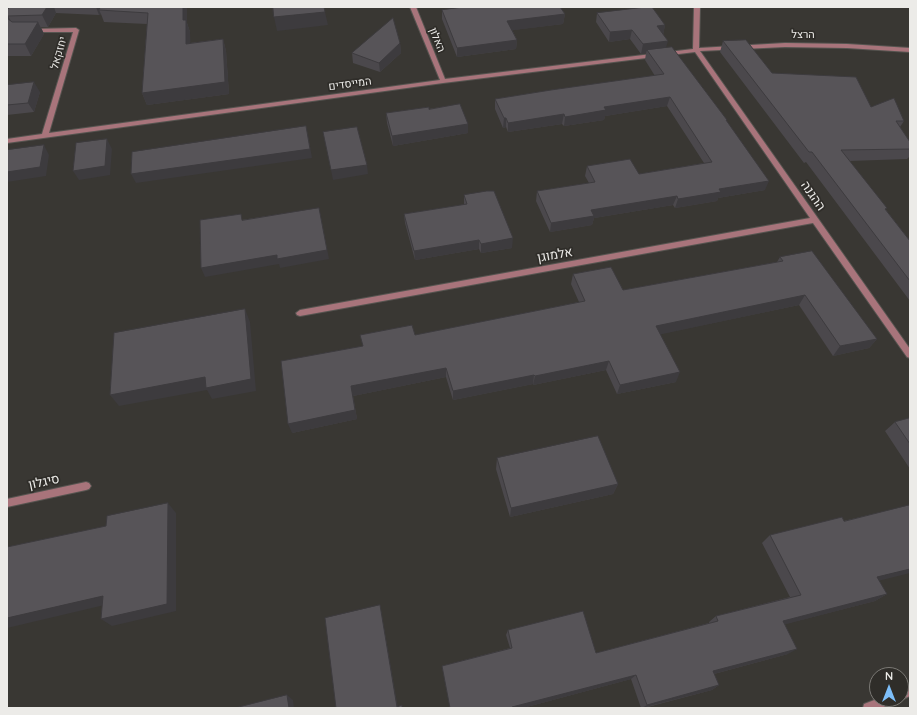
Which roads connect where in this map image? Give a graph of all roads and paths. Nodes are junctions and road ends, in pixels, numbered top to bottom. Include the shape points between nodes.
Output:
1 (414, 7) edge
2 (697, 7) edge
3 (25, 30) edge
4 (696, 50) junction
5 (910, 50) edge
6 (443, 81) junction
7 (44, 136) junction
8 (7, 141) edge
9 (815, 220) junction
10 (300, 313) dead end
11 (910, 355) edge
12 (86, 486) dead end
13 (7, 503) edge

1 - 6 street, האלון
2 - 4 street
3 - 7 street, יחזקאל via 76,30
4 - 5 street, הרצל via 785,45
4 - 6 street, המייסדים
4 - 9 street, ההגנה
6 - 7 street, המייסדים
7 - 8 street, המייסדים
9 - 10 street, אלמוגן
9 - 11 street, ההגנה
12 - 13 street, סיגלון

